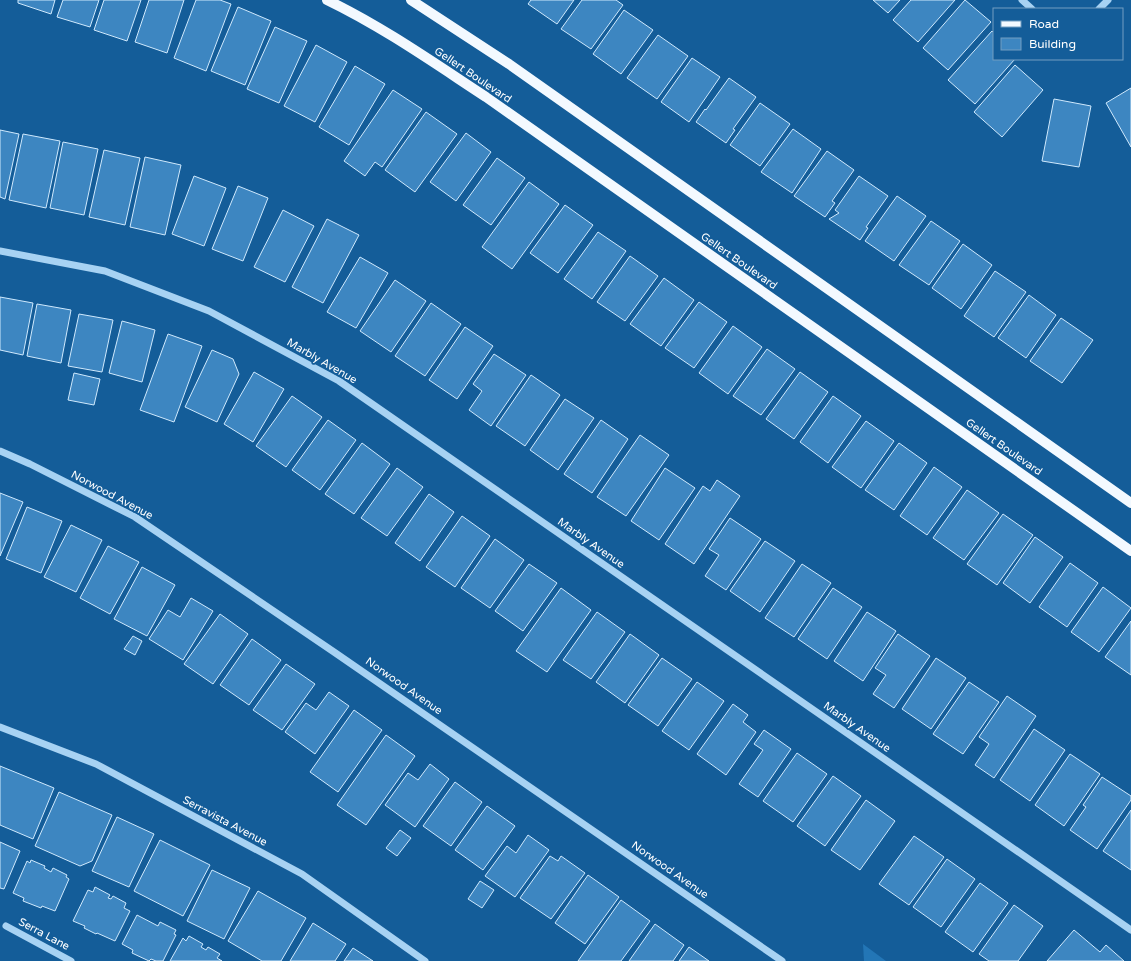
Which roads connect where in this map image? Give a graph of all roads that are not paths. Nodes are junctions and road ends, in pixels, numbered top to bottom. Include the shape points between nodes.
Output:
1 (327, 0) edge
2 (411, 0) edge
3 (1022, 0) edge
4 (1108, 0) edge
5 (1031, 8) edge
6 (1100, 8) edge
7 (0, 251) edge
8 (0, 451) edge
9 (1131, 503) edge
10 (1131, 551) edge
11 (0, 727) edge
12 (6, 926) dead end
13 (1131, 930) edge
14 (71, 961) edge
15 (425, 961) edge
16 (782, 961) edge

1 - 10 main road, Gellert Boulevard via 356,14 486,97
2 - 9 main road via 509,64
3 - 5 street
4 - 6 street
7 - 13 street, Marbly Avenue via 105,271 209,311 339,381
8 - 16 street, Norwood Avenue via 135,517
11 - 15 street, Serravista Avenue via 96,764 302,874
12 - 14 street, Serra Lane

